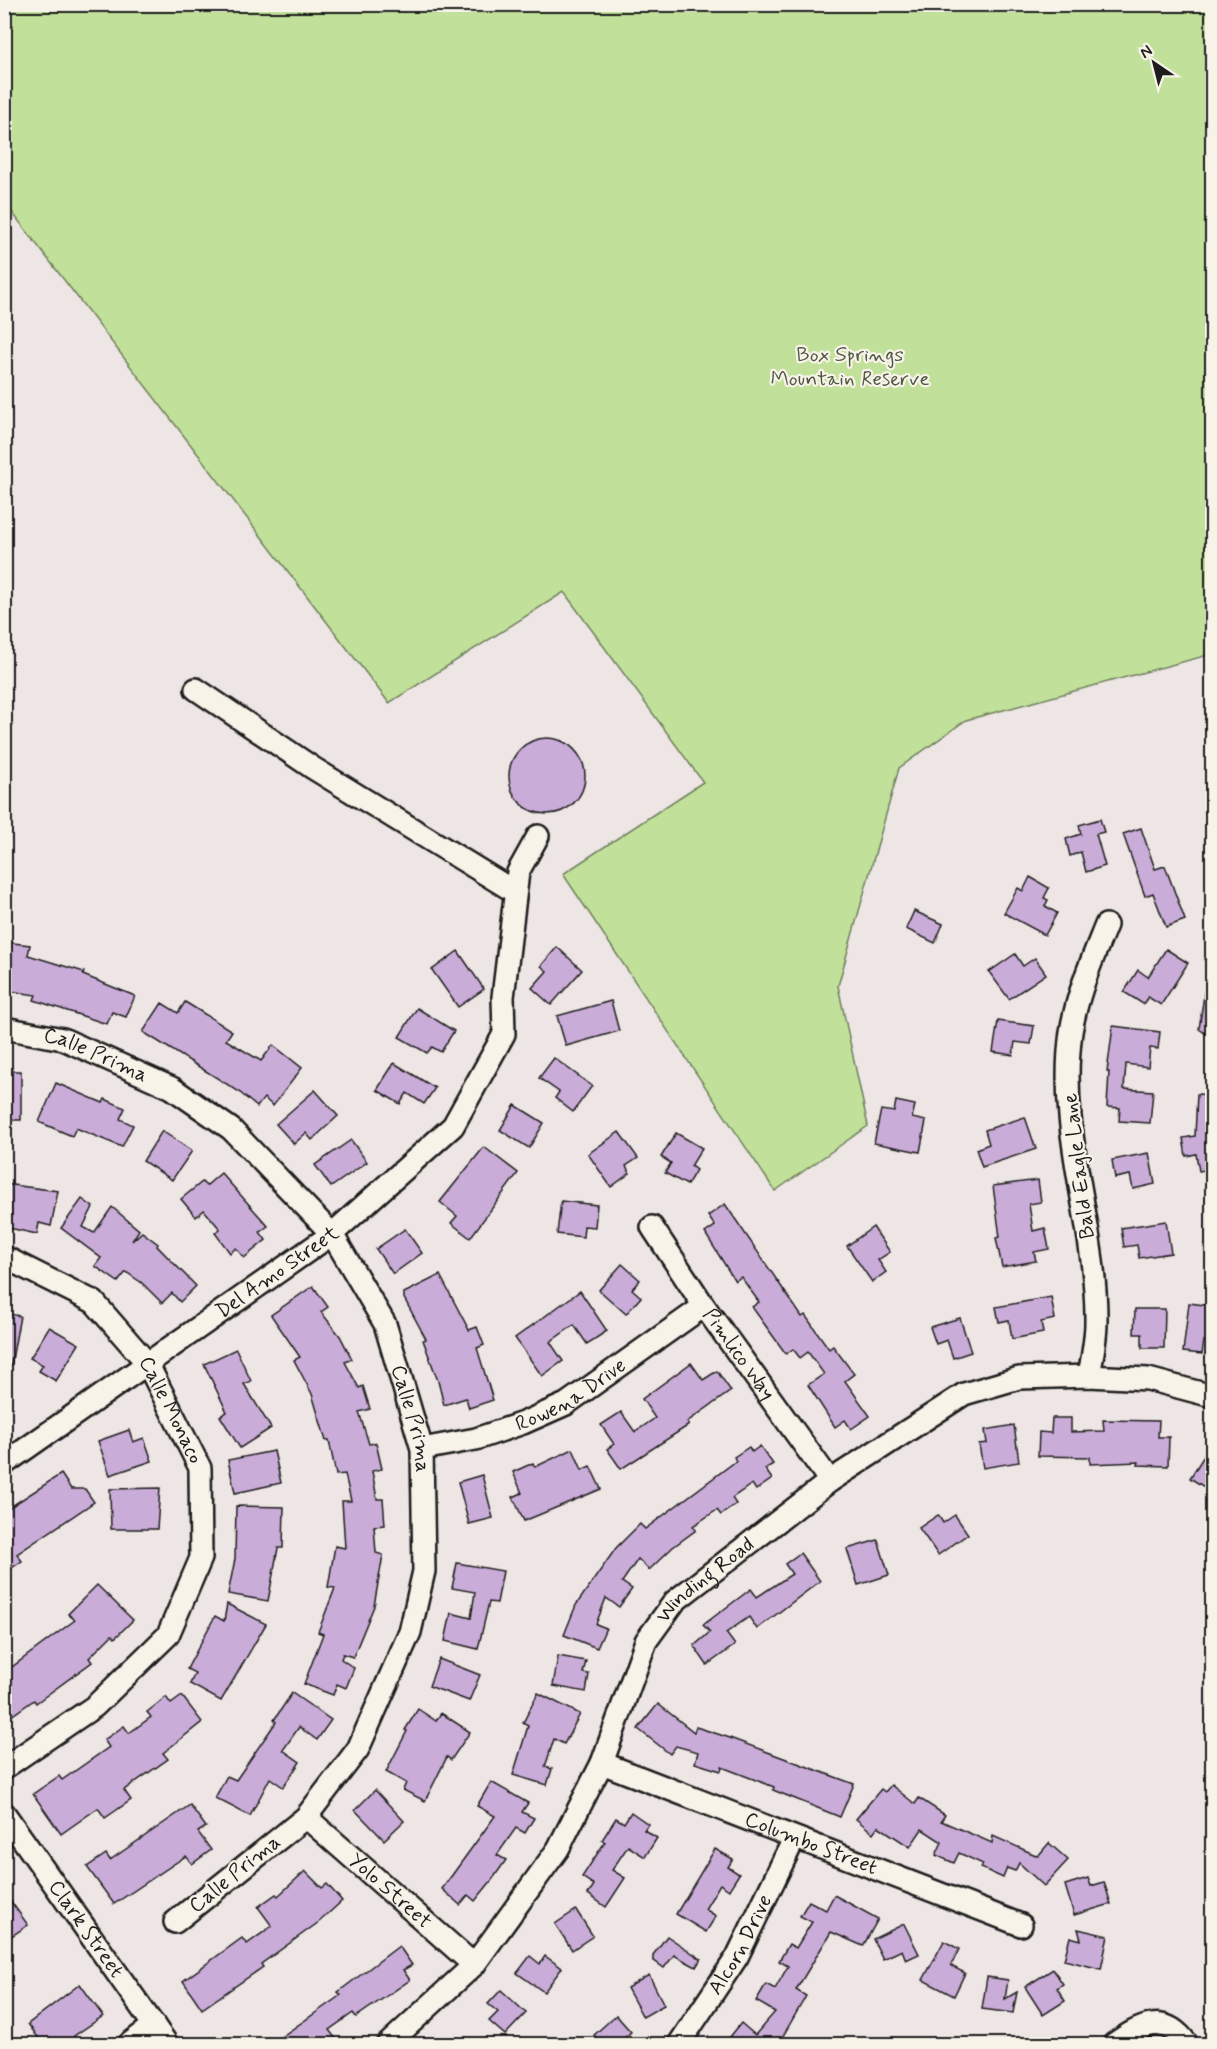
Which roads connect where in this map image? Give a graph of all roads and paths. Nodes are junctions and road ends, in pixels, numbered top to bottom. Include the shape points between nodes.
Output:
1 (196, 689) dead end
2 (538, 837) dead end
3 (515, 892) junction
4 (1106, 925) dead end
5 (4, 1028) edge
6 (652, 1227) dead end
7 (332, 1234) junction
8 (4, 1257) edge
9 (704, 1306) junction
10 (147, 1363) junction
11 (1089, 1376) junction
12 (1212, 1396) edge
13 (422, 1449) junction
14 (4, 1464) edge
15 (830, 1481) junction
16 (602, 1763) junction
17 (4, 1768) edge
18 (4, 1813) edge
19 (306, 1817) junction
20 (794, 1839) junction
21 (175, 1923) dead end
22 (1021, 1925) dead end
23 (474, 1965) junction
24 (154, 2025) junction
25 (129, 2044) edge
26 (167, 2044) edge
27 (388, 2044) edge
28 (679, 2044) edge
29 (1114, 2044) edge
30 (1187, 2044) edge

1 - 3 street via 313,768
2 - 3 street via 518,872
3 - 7 street, Del Amo Street via 503,997 504,1034 453,1126
4 - 11 street, Bald Eagle Lane via 1078,996 1071,1034 1069,1086 1071,1140 1094,1281 1096,1323
5 - 7 street, Calle Prima via 63,1038 172,1088 231,1129
6 - 9 street, Pimlico Way
7 - 10 street, Del Amo Street
7 - 13 street, Calle Prima via 385,1324
8 - 10 street, Calle Monaco via 94,1302
9 - 13 street, Rowena Drive via 566,1404 524,1424 476,1439
9 - 15 street, Pimlico Way
10 - 14 street, Del Amo Street
10 - 17 street, Calle Monaco via 200,1468 201,1558 168,1635 94,1706
11 - 12 street, Winding Road via 1148,1379
11 - 15 street, Winding Road via 1019,1378 964,1394
13 - 19 street, Calle Prima via 424,1571 410,1632 358,1749
15 - 16 street, Winding Road via 675,1601 646,1641
16 - 20 street, Columbo Street
16 - 23 street, Winding Road via 558,1849
18 - 24 street, Clark Street
19 - 21 street, Calle Prima
19 - 23 street, Yolo Street
20 - 22 street, Columbo Street
20 - 28 street, Alcorn Drive via 737,1957
23 - 27 street, Winding Road
24 - 25 street
24 - 26 street, Clark Street
29 - 30 street via 1148,2024 1165,2025

